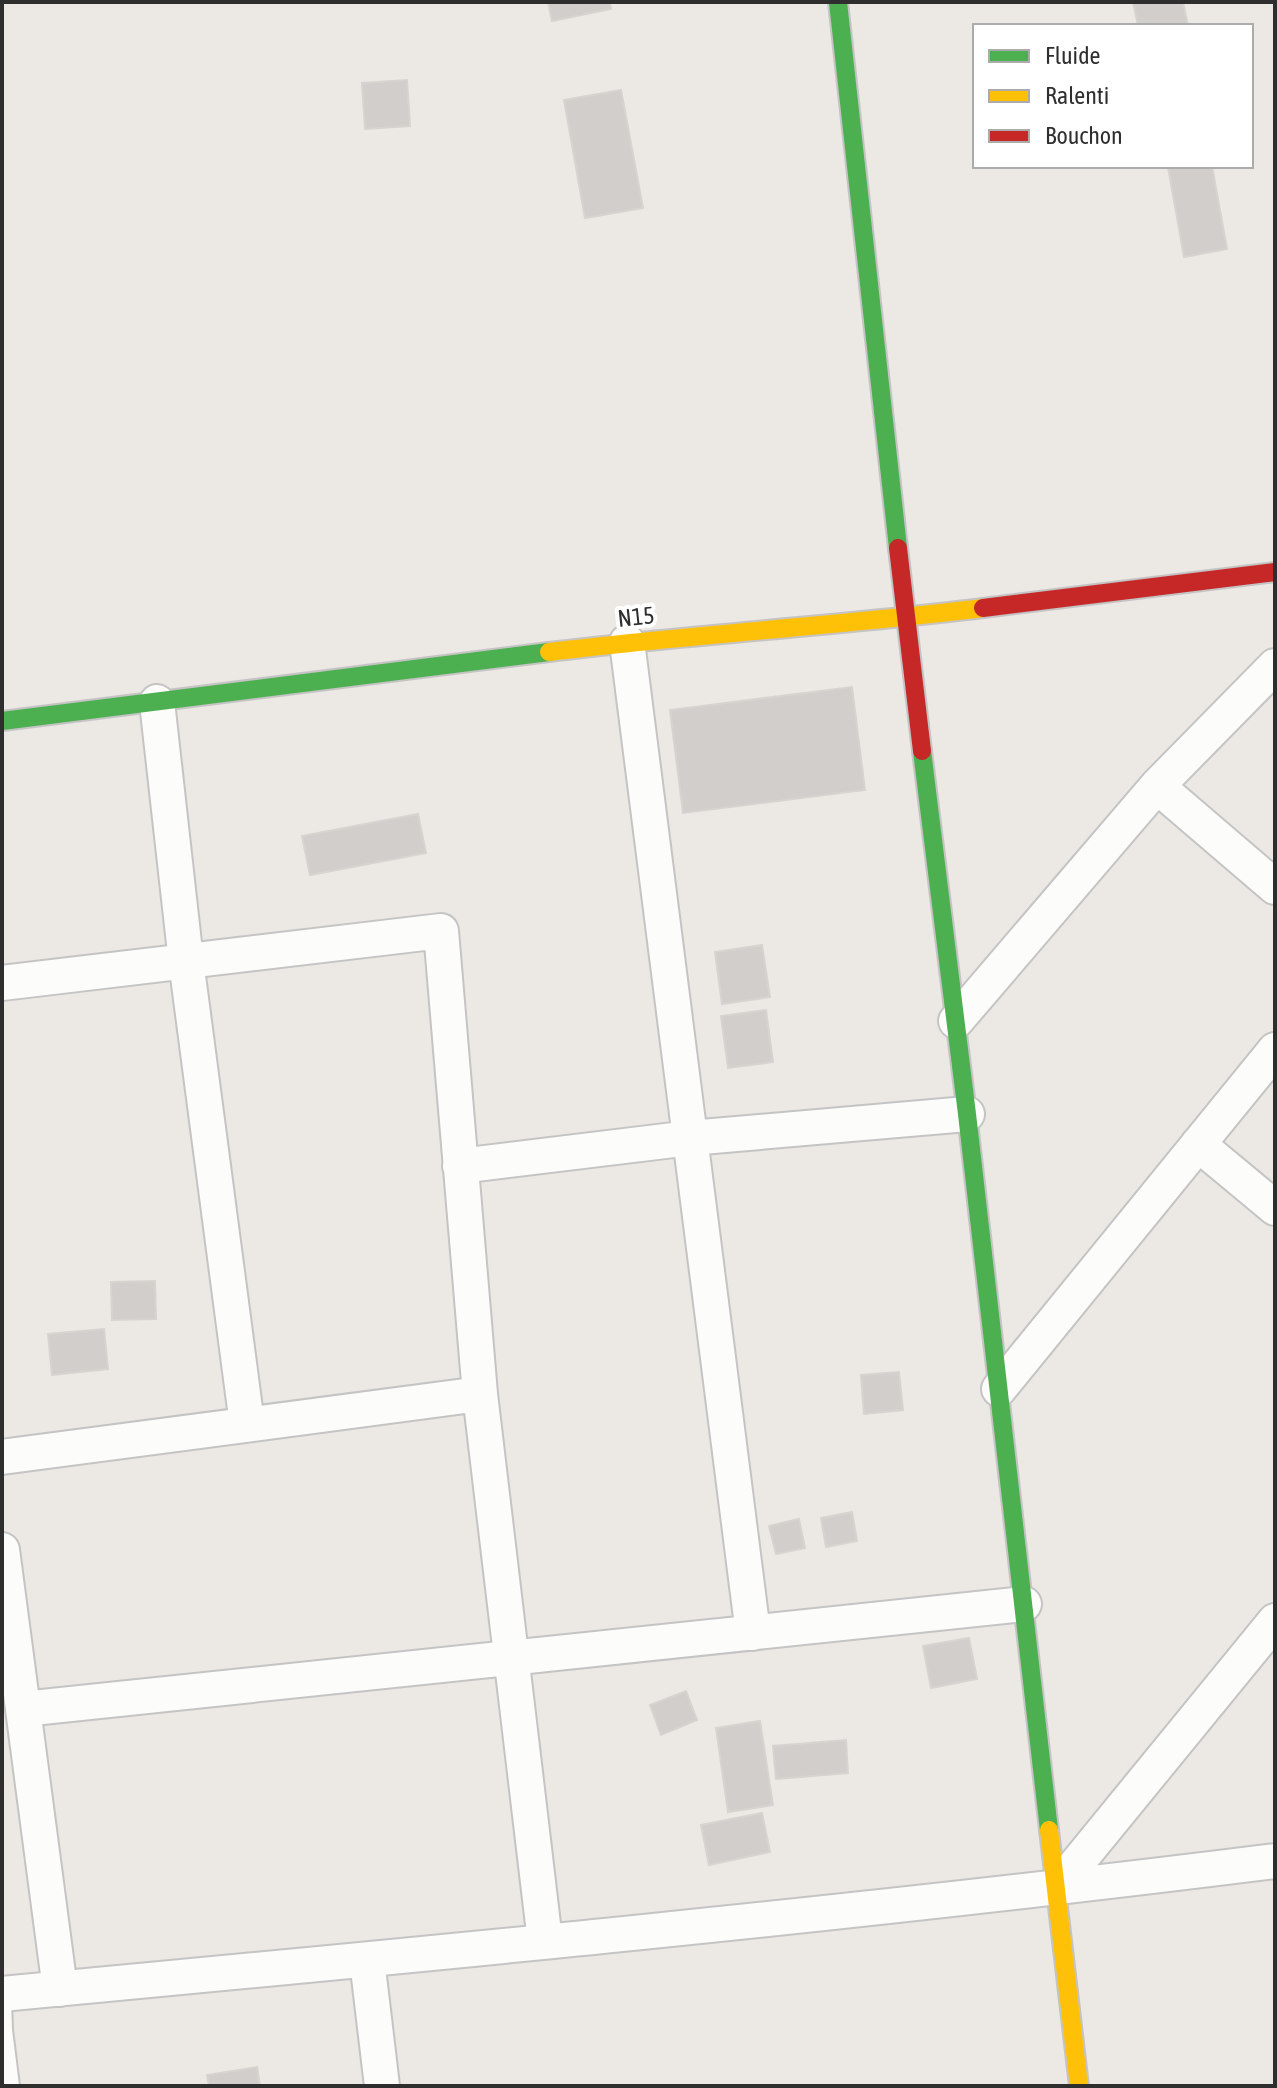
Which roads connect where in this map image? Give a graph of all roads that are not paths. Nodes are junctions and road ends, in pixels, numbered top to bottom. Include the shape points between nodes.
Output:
1 (838, 2) edge
2 (1275, 572) edge
3 (906, 618) junction
4 (627, 642) junction
5 (1275, 666) edge
6 (157, 702) junction
7 (2, 721) edge
8 (1157, 786) junction
9 (1275, 887) edge
10 (186, 961) junction
11 (2, 983) edge
12 (956, 1021) junction
13 (1275, 1050) edge
14 (967, 1114) junction
15 (690, 1138) junction
16 (1198, 1144) junction
17 (460, 1166) junction
18 (1275, 1208) edge
19 (999, 1389) junction
20 (480, 1394) junction
21 (247, 1424) junction
22 (2, 1457) edge
23 (2, 1550) edge
24 (1024, 1604) junction
25 (1275, 1621) edge
26 (753, 1633) junction
27 (512, 1659) junction
28 (23, 1709) junction
29 (1275, 1861) edge
30 (1056, 1889) junction
31 (545, 1941) junction
32 (367, 1960) junction
33 (60, 1989) junction
34 (2, 1994) edge
35 (2, 2002) edge
36 (10, 2086) edge
37 (382, 2086) edge
38 (1079, 2086) edge

1 - 3 street
2 - 3 street, N15
3 - 4 street, N15
3 - 12 street
4 - 6 street, N15
4 - 15 street
5 - 8 street
6 - 7 street, N15
6 - 10 street
8 - 9 street
8 - 12 street
10 - 11 street
10 - 17 street via 441,931
10 - 21 street
12 - 14 street
13 - 16 street
14 - 15 street
14 - 19 street
15 - 17 street
15 - 26 street
16 - 18 street
16 - 19 street
17 - 20 street
19 - 24 street
20 - 21 street
20 - 27 street
21 - 22 street
23 - 28 street
24 - 26 street
24 - 30 street
25 - 30 street
26 - 27 street
27 - 28 street
27 - 31 street
28 - 33 street
29 - 30 street
30 - 31 street
30 - 38 street
31 - 32 street
32 - 33 street
32 - 37 street
33 - 34 street
35 - 36 lane

